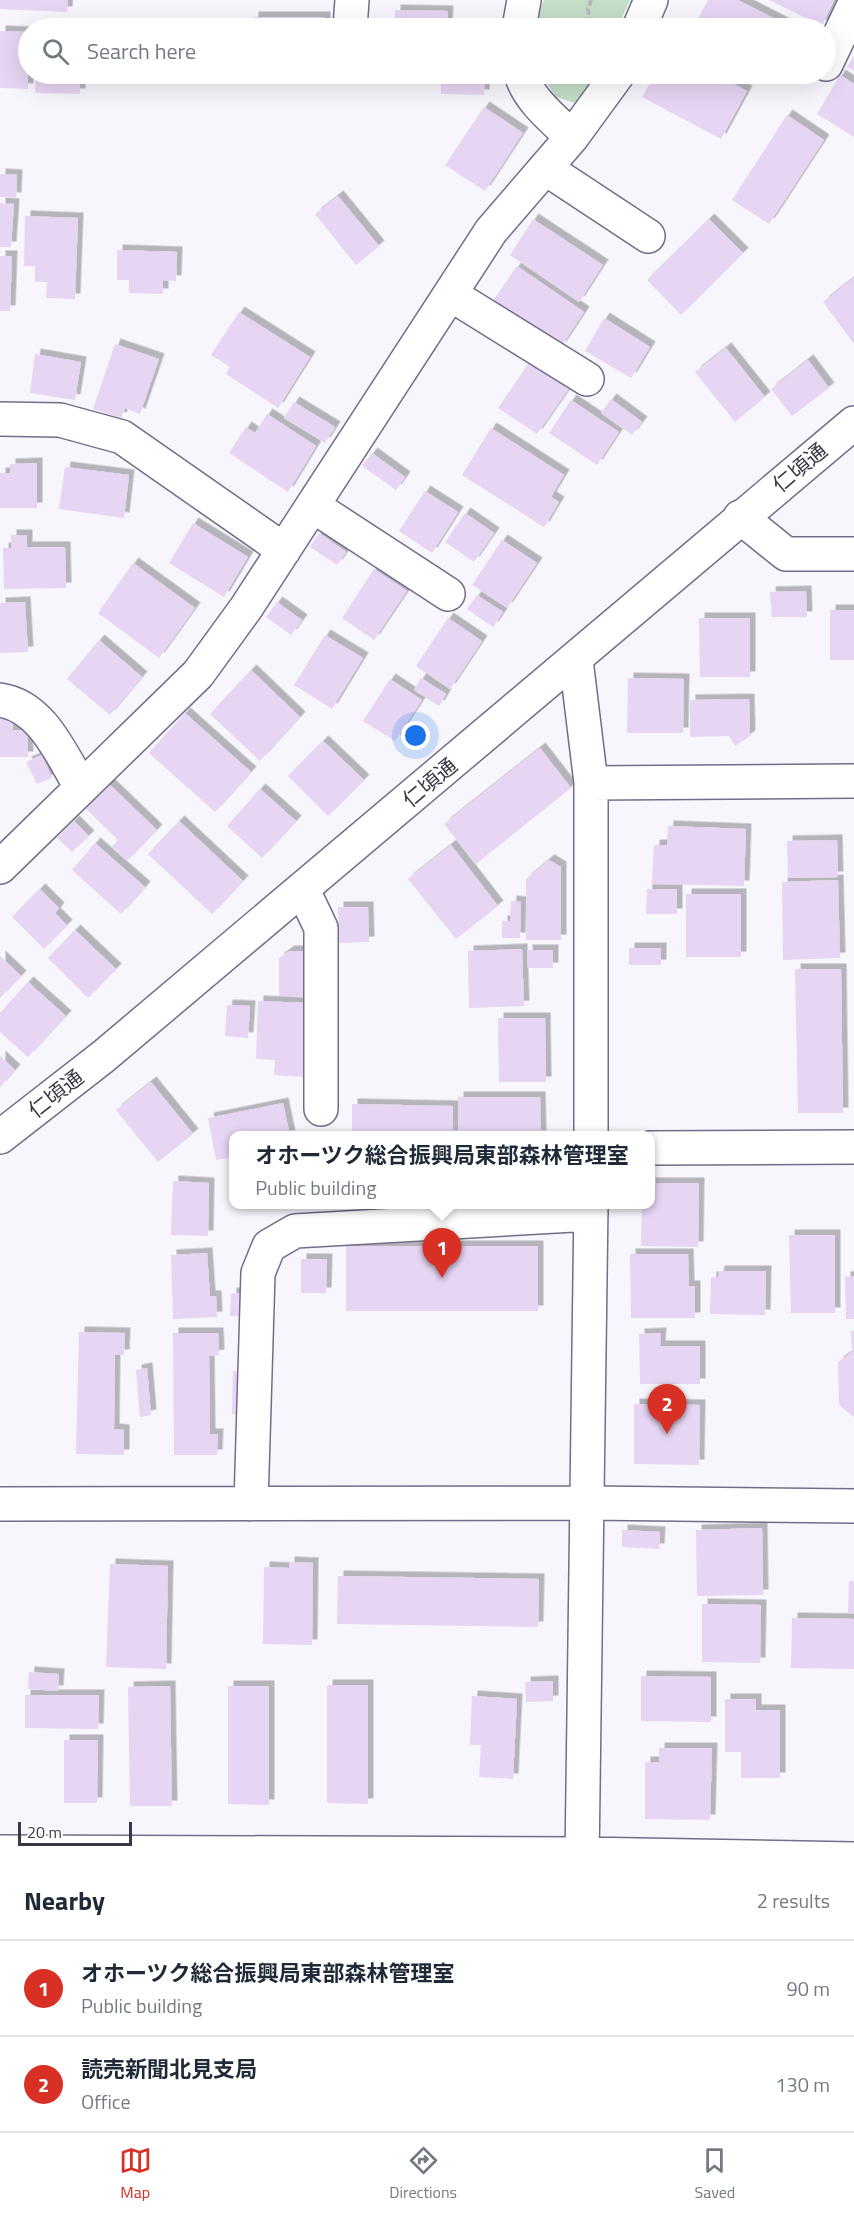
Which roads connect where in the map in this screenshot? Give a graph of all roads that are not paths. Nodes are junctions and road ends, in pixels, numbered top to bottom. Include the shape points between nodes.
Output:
1 (352, 0) edge
2 (524, 0) edge
3 (651, 0) edge
4 (854, 5) edge
5 (351, 18) edge
6 (521, 18) edge
7 (643, 18) edge
8 (836, 42) edge
9 (524, 84) edge
10 (611, 84) edge
11 (572, 137) junction
12 (545, 168) junction
13 (648, 236) dead end
14 (450, 294) junction
15 (587, 379) dead end
16 (0, 419) edge
17 (854, 423) edge
18 (313, 506) junction
19 (740, 517) junction
20 (284, 550) junction
21 (854, 554) edge
22 (448, 594) dead end
23 (576, 660) junction
24 (0, 700) edge
25 (854, 781) edge
26 (591, 783) junction
27 (81, 787) junction
28 (0, 867) edge
29 (303, 890) junction
30 (321, 1109) dead end
31 (591, 1131) edge
32 (0, 1137) edge
33 (854, 1147) edge
34 (655, 1148) edge
35 (591, 1209) edge
36 (588, 1503) junction
37 (0, 1504) edge
38 (251, 1504) junction
39 (854, 1506) edge
40 (0, 1852) edge
41 (582, 1857) edge
42 (854, 1859) edge

1 - 5 street
2 - 6 street
3 - 7 street
4 - 8 street
9 - 11 street
10 - 11 street
11 - 12 street
12 - 13 street
12 - 14 street via 491,231
14 - 15 street
14 - 18 street
16 - 20 street via 60,420 122,437
17 - 19 street, 仁頃通
18 - 20 street
18 - 22 street
19 - 21 street via 786,554
19 - 23 street, 仁頃通
20 - 27 street via 198,674
23 - 26 street
23 - 29 street, 仁頃通
24 - 27 street via 16,702 46,728
25 - 26 street
26 - 31 street
27 - 28 street
29 - 30 street via 321,928
29 - 32 street, 仁頃通
33 - 34 street
35 - 36 street
35 - 38 street via 296,1231 269,1246 258,1273
36 - 38 street
36 - 39 street
36 - 41 street
37 - 38 street
40 - 41 street
41 - 42 street

